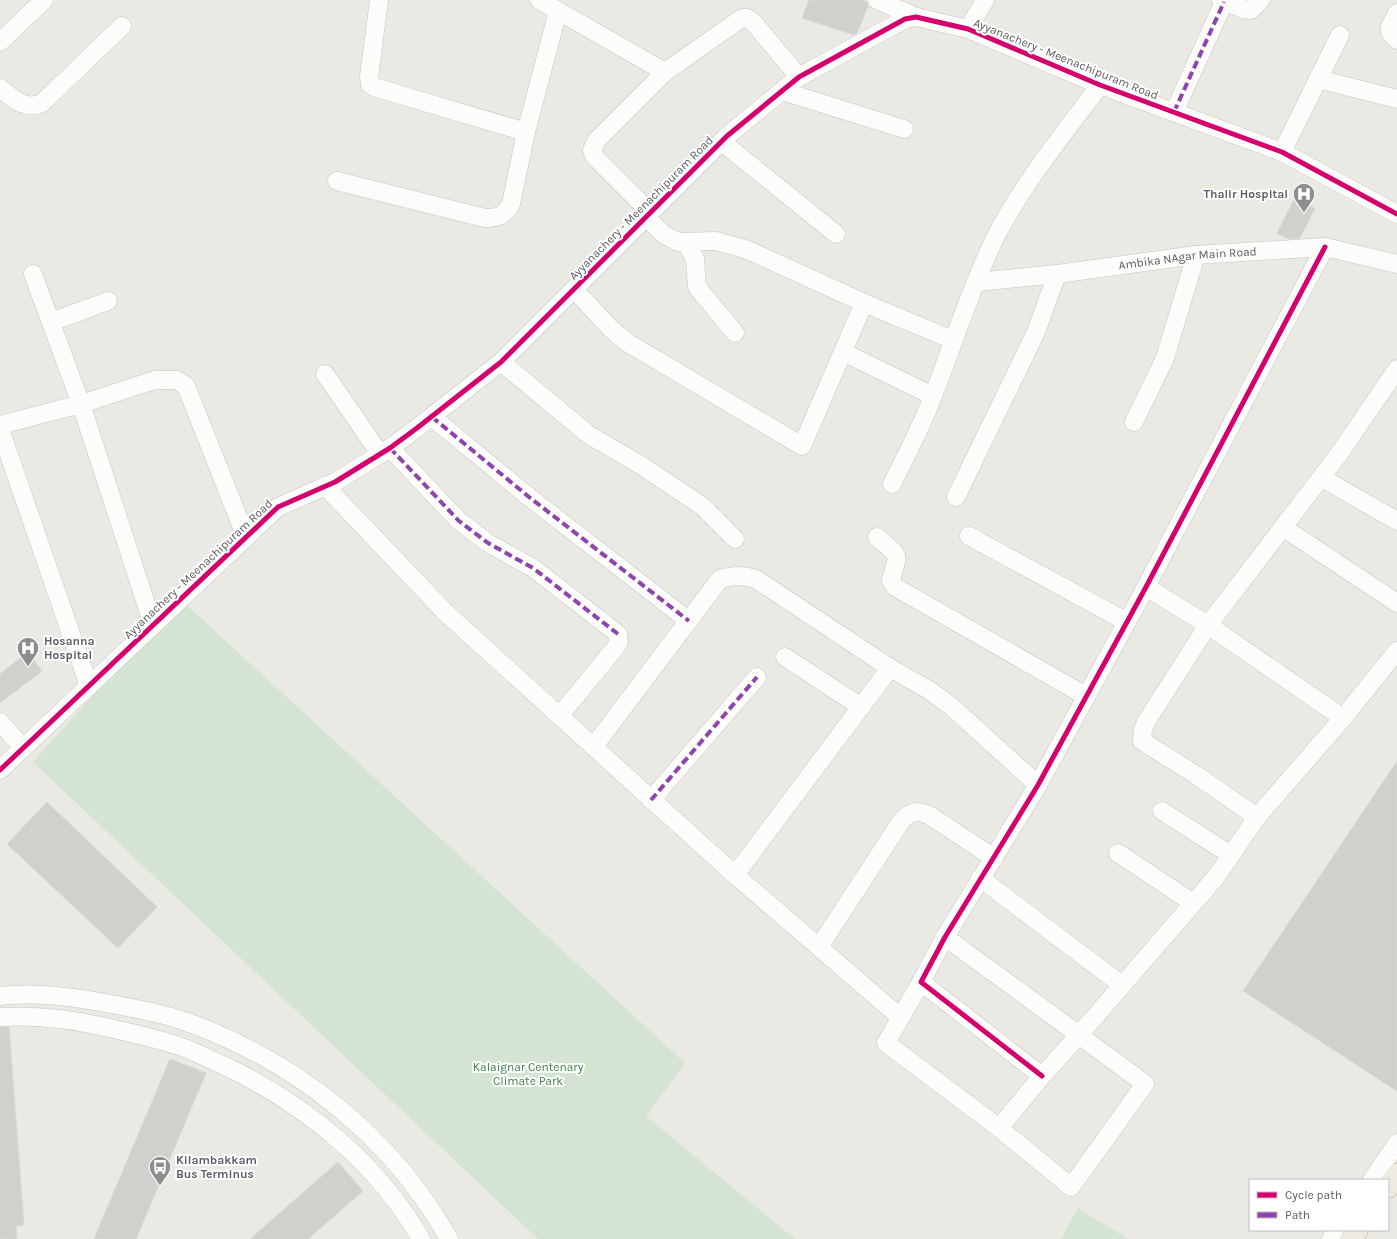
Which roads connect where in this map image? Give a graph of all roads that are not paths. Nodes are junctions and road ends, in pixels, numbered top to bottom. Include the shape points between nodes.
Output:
1 (44, 0) edge
2 (379, 0) edge
3 (539, 0) edge
4 (877, 0) edge
5 (985, 0) edge
6 (1261, 0) edge
7 (1223, 1) edge
8 (558, 11) junction
9 (1397, 13) edge
10 (916, 17) junction
11 (122, 26) dead end
12 (968, 29) junction
13 (1340, 35) dead end
14 (1397, 40) edge
15 (0, 42) edge
16 (665, 72) junction
17 (799, 77) junction
18 (1318, 79) junction
19 (1100, 85) junction
20 (0, 88) edge
21 (782, 91) junction
22 (1397, 98) edge
23 (1174, 112) junction
24 (904, 129) dead end
25 (526, 132) junction
26 (722, 142) junction
27 (1282, 152) junction
28 (337, 181) dead end
29 (648, 214) junction
30 (1397, 214) edge
31 (836, 234) dead end
32 (686, 243) junction
33 (1325, 247) junction
34 (1196, 255) junction
35 (1397, 264) edge
36 (33, 274) dead end
37 (1057, 274) junction
38 (977, 282) junction
39 (574, 289) junction
40 (108, 301) dead end
41 (864, 303) junction
42 (51, 322) junction
43 (735, 332) dead end
44 (953, 340) junction
45 (843, 352) junction
46 (501, 362) junction
47 (1397, 369) edge
48 (325, 374) dead end
49 (933, 396) junction
50 (81, 404) junction
51 (432, 417) junction
52 (1134, 422) dead end
53 (0, 425) edge
54 (0, 429) edge
55 (385, 451) junction
56 (4, 452) edge
57 (1322, 478) junction
58 (892, 484) dead end
59 (325, 486) junction
60 (956, 497) dead end
61 (1397, 521) edge
62 (1284, 528) junction
63 (969, 536) dead end
64 (246, 537) junction
65 (877, 537) dead end
66 (735, 539) dead end
67 (1146, 587) junction
68 (1397, 603) edge
69 (689, 621) junction
70 (1127, 622) junction
71 (153, 624) junction
72 (1208, 625) junction
73 (1397, 651) edge
74 (785, 657) dead end
75 (890, 668) junction
76 (757, 677) dead end
77 (89, 686) junction
78 (1086, 696) junction
79 (862, 706) junction
80 (560, 715) junction
81 (1343, 718) junction
82 (0, 722) edge
83 (594, 746) junction
84 (23, 748) junction
85 (0, 770) edge
86 (1038, 785) junction
87 (651, 800) junction
88 (1162, 811) dead end
89 (1257, 817) junction
90 (1118, 853) dead end
91 (1231, 855) junction
92 (994, 858) junction
93 (735, 876) junction
94 (980, 878) junction
95 (1193, 903) junction
96 (945, 937) junction
97 (819, 947) junction
98 (921, 982) junction
99 (1122, 985) junction
100 (0, 996) edge
101 (0, 1017) edge
102 (900, 1017) junction
103 (1079, 1035) junction
104 (1042, 1076) junction
105 (999, 1128) junction
106 (1397, 1143) edge
107 (1397, 1175) edge
108 (1373, 1179) edge
109 (1389, 1186) edge
110 (420, 1239) edge
111 (449, 1239) edge

1 - 15 street
2 - 25 street via 370,84
3 - 8 street
4 - 10 street
5 - 12 street
6 - 7 street via 1251,10 1243,10
7 - 23 street
8 - 16 street
8 - 25 street
9 - 14 street via 1390,32
10 - 12 street, Ayyanachery - Meenachipuram Road
10 - 17 street, Ayyanachery - Meenachipuram Road via 905,19
11 - 20 street via 35,107 16,100
12 - 19 street, Ayyanachery - Meenachipuram Road
13 - 18 street
16 - 17 street via 742,18 747,18
16 - 29 street via 597,140 592,150 594,156
17 - 21 street, Ayyanachery - Meenachipuram Road
18 - 22 street
18 - 27 street
19 - 23 street, Ayyanachery - Meenachipuram Road
19 - 38 street via 1016,202 995,238
21 - 24 street
21 - 26 street, Ayyanachery - Meenachipuram Road
23 - 27 street, Ayyanachery - Meenachipuram Road
25 - 28 street via 511,204 505,214 497,218 485,218
26 - 29 street, Ayyanachery - Meenachipuram Road
26 - 31 street
27 - 30 street, Ayyanachery - Meenachipuram Road
29 - 32 street via 663,234
29 - 39 street, Ayyanachery - Meenachipuram Road
32 - 41 street via 716,241 748,250
32 - 43 street via 695,259 697,287
33 - 34 street, Ambika NAgar Main Road
33 - 35 street, Ambika NAgar Main Road
33 - 67 street
34 - 37 street, Ambika NAgar Main Road
34 - 52 street via 1165,358
36 - 42 street
37 - 38 street, Ambika NAgar Main Road
37 - 60 street via 1036,332
38 - 44 street
39 - 45 street via 611,329 628,343 802,446
39 - 46 street, Ayyanachery - Meenachipuram Road
40 - 42 street
41 - 44 street
41 - 45 street
42 - 50 street
44 - 49 street
45 - 49 street
46 - 51 street, Ayyanachery - Meenachipuram Road
46 - 66 street via 589,435 639,464 702,506
47 - 57 street
48 - 55 street
49 - 58 street
50 - 53 street
50 - 64 street via 155,380 178,380 186,386
50 - 71 street
51 - 55 street, Ayyanachery - Meenachipuram Road
51 - 69 street via 529,497
54 - 56 street
55 - 59 street, Ayyanachery - Meenachipuram Road
55 - 80 street via 459,521 488,543 534,568 618,634 619,642 616,647
56 - 77 street
57 - 61 street
57 - 62 street
59 - 64 street, Ayyanachery - Meenachipuram Road via 278,507
59 - 80 street via 446,614
62 - 68 street
62 - 72 street
63 - 70 street
64 - 71 street, Ayyanachery - Meenachipuram Road
65 - 78 street via 898,560 891,580 895,587
67 - 70 street
67 - 72 street
69 - 75 street via 720,579 745,575 756,579
69 - 83 street
70 - 78 street
71 - 77 street, Ayyanachery - Meenachipuram Road
72 - 81 street
72 - 89 street via 1146,722 1142,730 1142,741
73 - 81 street
74 - 79 street
75 - 79 street
75 - 86 street via 929,690 952,707
76 - 87 street
77 - 84 street, Ayyanachery - Meenachipuram Road
78 - 86 street
79 - 93 street
80 - 83 street
81 - 89 street
82 - 84 street
83 - 87 street
84 - 85 street, Ayyanachery - Meenachipuram Road
86 - 92 street
87 - 93 street
88 - 91 street
89 - 91 street
90 - 95 street
91 - 95 street
92 - 94 street
92 - 97 street via 929,815 919,811 912,812 902,820
93 - 97 street
94 - 96 street
94 - 99 street
95 - 99 street
96 - 98 street
96 - 103 street
97 - 102 street
98 - 102 street
98 - 104 street
99 - 103 street
100 - 111 street via 50,994 146,1011 186,1022 237,1042 268,1058 313,1089 373,1139 408,1175 434,1211
101 - 110 street via 80,1021 133,1033 177,1045 238,1073 287,1101 343,1144 390,1195
102 - 105 street via 886,1043
103 - 104 street
103 - 105 street via 1145,1084 1071,1187
104 - 105 street
106 - 108 street
107 - 109 highway

